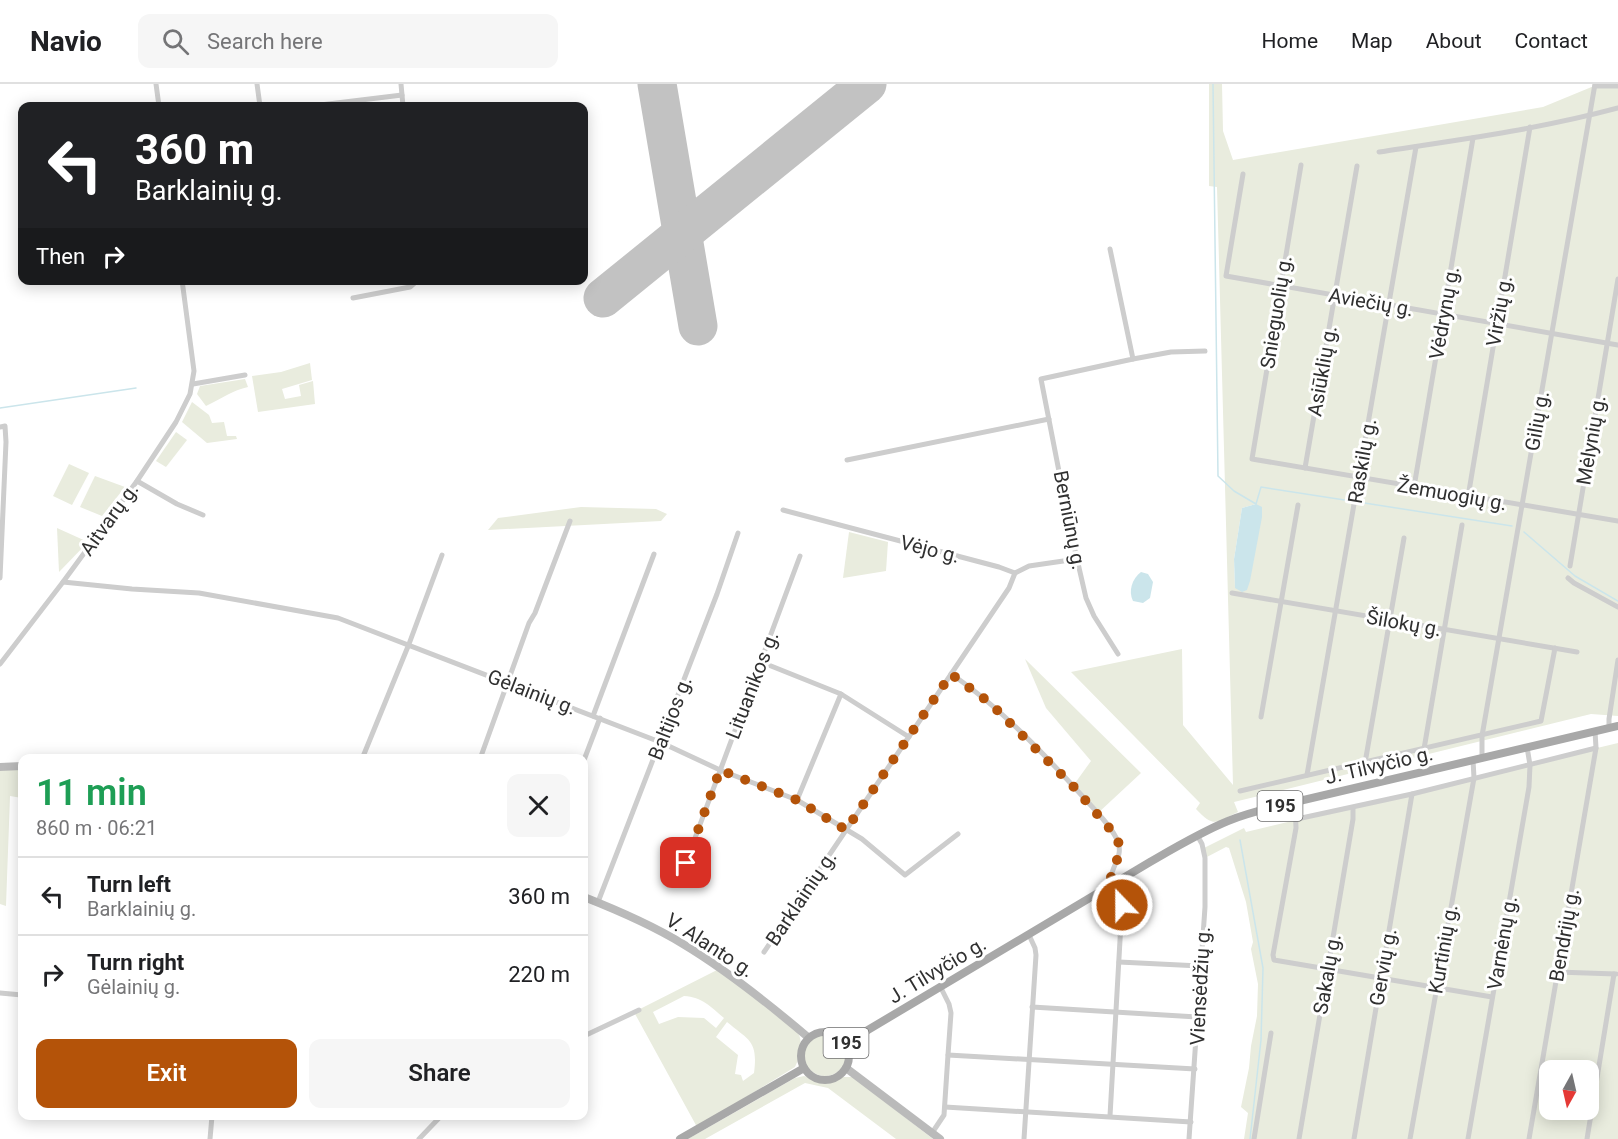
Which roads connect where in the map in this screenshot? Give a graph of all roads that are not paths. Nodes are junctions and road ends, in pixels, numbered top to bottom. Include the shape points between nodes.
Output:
1 (156, 84) edge
2 (257, 84) edge
3 (401, 84) edge
4 (1595, 85) edge
5 (1618, 86) edge
6 (402, 95) junction
7 (158, 102) edge
8 (259, 102) edge
9 (345, 102) edge
10 (403, 102) edge
11 (1618, 108) edge
12 (1588, 116) junction
13 (1530, 127) junction
14 (1473, 138) junction
15 (1416, 147) junction
16 (1379, 153) dead end
17 (1301, 165) dead end
18 (1357, 166) dead end
19 (1243, 174) dead end
20 (1110, 249) dead end
21 (1618, 279) edge
22 (183, 285) edge
23 (412, 285) edge
24 (1280, 286) junction
25 (1335, 296) junction
26 (353, 298) dead end
27 (1389, 305) junction
28 (1443, 315) junction
29 (1496, 324) junction
30 (1552, 334) junction
31 (1607, 343) junction
32 (1618, 345) edge
33 (1205, 351) dead end
34 (1133, 359) junction
35 (245, 375) dead end
36 (193, 384) junction
37 (1049, 419) junction
38 (0, 427) edge
39 (1252, 459) joint
40 (847, 460) dead end
41 (1305, 468) junction
42 (1359, 478) junction
43 (137, 481) junction
44 (1414, 488) junction
45 (1468, 496) junction
46 (1298, 505) dead end
47 (1522, 506) junction
48 (783, 510) dead end
49 (203, 515) dead end
50 (1578, 515) junction
51 (570, 521) dead end
52 (1618, 521) edge
53 (1462, 525) dead end
54 (738, 533) dead end
55 (1404, 538) dead end
56 (654, 554) dead end
57 (442, 555) dead end
58 (800, 556) dead end
59 (1077, 559) junction
60 (1570, 566) dead end
61 (1015, 573) junction
62 (0, 578) edge
63 (1568, 578) dead end
64 (63, 582) junction
65 (1232, 593) dead end
66 (1281, 603) junction
67 (1618, 608) edge
68 (1335, 612) junction
69 (1390, 621) junction
70 (1444, 630) junction
71 (1499, 640) junction
72 (409, 644) junction
73 (1555, 648) junction
74 (1577, 652) dead end
75 (1118, 654) dead end
76 (1618, 660) edge
77 (761, 662) junction
78 (0, 664) edge
79 (951, 674) junction
80 (507, 682) junction
81 (841, 694) junction
82 (593, 716) junction
83 (1261, 717) dead end
84 (600, 718) junction
85 (1614, 727) edge
86 (1595, 730) junction
87 (1482, 736) junction
88 (909, 737) junction
89 (660, 742) junction
90 (1527, 747) junction
91 (1424, 748) junction
92 (1596, 748) junction
93 (364, 754) edge
94 (482, 754) edge
95 (586, 754) edge
96 (1482, 758) junction
97 (1473, 760) junction
98 (1365, 763) junction
99 (1530, 765) junction
100 (18, 766) edge
101 (0, 767) edge
102 (720, 770) junction
103 (1307, 775) junction
104 (1474, 778) junction
105 (1240, 791) dead end
106 (1412, 794) junction
107 (797, 800) junction
108 (1295, 802) junction
109 (1353, 808) junction
110 (1297, 819) junction
111 (846, 830) junction
112 (958, 834) dead end
113 (1197, 835) junction
114 (679, 881) dead end
115 (1114, 884) junction
116 (588, 899) edge
117 (598, 903) junction
118 (1029, 935) junction
119 (764, 952) dead end
120 (1119, 962) junction
121 (1200, 966) junction
122 (1328, 969) junction
123 (1557, 972) junction
124 (1616, 974) edge
125 (1381, 978) junction
126 (1436, 987) junction
127 (941, 988) junction
128 (0, 993) edge
129 (18, 995) edge
130 (1492, 997) junction
131 (1032, 1007) junction
132 (639, 1010) dead end
133 (1116, 1013) junction
134 (1197, 1017) junction
135 (1271, 1033) dead end
136 (588, 1034) edge
137 (809, 1038) junction
138 (846, 1043) junction
139 (948, 1055) junction
140 (1029, 1060) junction
141 (1113, 1065) junction
142 (804, 1068) junction
143 (846, 1068) junction
144 (1195, 1069) junction
145 (945, 1107) junction
146 (1026, 1111) junction
147 (1110, 1116) junction
148 (212, 1120) edge
149 (437, 1120) edge
150 (1191, 1122) junction
151 (932, 1133) junction
152 (210, 1139) edge
153 (419, 1139) edge
154 (680, 1139) edge
155 (940, 1139) edge
156 (1024, 1139) edge
157 (1189, 1139) edge
158 (1254, 1139) edge
159 (1299, 1139) edge
160 (1354, 1139) edge
161 (1410, 1139) edge
162 (1468, 1139) edge
163 (1529, 1139) edge
164 (1587, 1139) edge

1 - 7 street
2 - 8 street
3 - 6 street
4 - 5 street
4 - 12 street, Gilių g.
6 - 9 street
6 - 10 street
11 - 12 street
12 - 13 street
12 - 30 street, Gilių g.
13 - 14 street
13 - 29 street, Viržių g.
14 - 15 street
14 - 28 street, Vėdrynų g.
15 - 16 street
15 - 27 street, Raskilų g.
17 - 24 street, Snieguolių g.
18 - 25 street, Asiūklių g.
19 - 24 street, Aviečių g. via 1226,276
20 - 34 street
21 - 31 street, Mėlynių g.
22 - 36 street, Aitvarų g.
23 - 26 street
24 - 25 street, Aviečių g.
24 - 39 street, Snieguolių g.
25 - 27 street, Aviečių g.
25 - 41 street, Asiūklių g.
27 - 28 street, Aviečių g.
27 - 42 street, Raskilų g.
28 - 29 street, Aviečių g.
28 - 44 street, Vėdrynų g.
29 - 30 street, Aviečių g.
29 - 45 street, Viržių g.
30 - 31 street, Aviečių g.
30 - 47 street, Gilių g.
31 - 32 street, Aviečių g.
31 - 50 street, Mėlynių g.
33 - 34 street
34 - 37 street, Berniūnų g. via 1041,379
35 - 36 street
36 - 43 street, Aitvarų g. via 176,422
37 - 40 street
37 - 59 street, Berniūnų g.
38 - 62 street via 6,429
39 - 41 street, Žemuogių g.
41 - 42 street, Žemuogių g.
42 - 44 street, Žemuogių g.
42 - 68 street, Raskilų g.
43 - 49 street
43 - 64 street, Aitvarų g.
44 - 45 street, Žemuogių g.
45 - 47 street, Žemuogių g.
46 - 66 street
47 - 50 street, Žemuogių g.
47 - 71 street, Gilių g.
48 - 61 street, Vėjo g.
50 - 52 street, Žemuogių g.
50 - 60 street, Mėlynių g.
51 - 80 street
53 - 70 street
54 - 89 street, Baltijos g.
55 - 69 street
56 - 82 street
57 - 72 street
58 - 77 street, Lituanikos g.
59 - 61 street via 1029,566
59 - 75 street, Berniūnų g. via 1086,598
61 - 79 street, Barklainių g. via 1010,588
63 - 67 street
64 - 72 street, Gėlainių g. via 199,593 304,610
64 - 78 street, Aitvarų g.
65 - 66 street, Šilokų g.
66 - 68 street, Šilokų g.
66 - 83 street
68 - 69 street, Šilokų g.
68 - 103 street, Raskilų g.
69 - 70 street, Šilokų g.
69 - 98 street
70 - 71 street, Šilokų g.
70 - 91 street
71 - 73 street, Šilokų g.
71 - 87 street, Gilių g.
72 - 80 street, Gėlainių g.
72 - 93 street
73 - 74 street, Šilokų g.
73 - 87 street via 1541,721
76 - 85 street via 1609,718
77 - 81 street
77 - 102 street, Lituanikos g.
79 - 88 street, Barklainių g.
79 - 115 street via 990,703 1098,813 1119,843 1120,855 1111,877
80 - 82 street, Gėlainių g.
80 - 94 street
81 - 88 street
81 - 107 street
82 - 84 street, Gėlainių g.
84 - 89 street, Gėlainių g.
84 - 95 street
85 - 86 main road, J. Tilvyčio g. / 195
86 - 90 main road, J. Tilvyčio g. / 195
86 - 92 street, Bendrijų g.
87 - 91 street
87 - 96 street, Gilių g.
88 - 111 street, Barklainių g.
89 - 102 street, Gėlainių g.
89 - 117 street, Baltijos g.
90 - 96 main road, J. Tilvyčio g. / 195
90 - 99 street, Varnėnų g.
91 - 98 street
92 - 99 street
92 - 123 street, Bendrijų g.
96 - 97 main road, J. Tilvyčio g. / 195
97 - 104 street, Kurtinių g.
97 - 108 main road, J. Tilvyčio g. / 195
98 - 103 street
99 - 104 street
99 - 130 street, Varnėnų g.
100 - 101 main road
102 - 107 street, Gėlainių g.
102 - 114 street, Lituanikos g.
103 - 105 street
104 - 106 street
104 - 126 street, Kurtinių g.
106 - 109 street
106 - 125 street, Gervių g.
107 - 111 street, Gėlainių g.
108 - 110 street
108 - 113 main road, J. Tilvyčio g. / 195 via 1240,816
109 - 110 street
109 - 122 street, Sakalų g.
110 - 122 street via 1273,959
111 - 112 street, Gėlainių g. via 905,874
111 - 119 street, Barklainių g.
113 - 115 main road, J. Tilvyčio g. / 195
113 - 121 street, Viensėdžių g. via 1205,858
115 - 118 main road, J. Tilvyčio g. / 195
115 - 120 street via 1122,905
116 - 117 main road, V. Alanto g.
117 - 137 main road, V. Alanto g. via 682,944 742,984
118 - 127 main road, J. Tilvyčio g. / 195
118 - 131 street via 1035,948
120 - 121 street
120 - 133 street
121 - 134 street, Viensėdžių g.
122 - 125 street
122 - 159 street, Sakalų g.
123 - 124 street
123 - 163 street, Bendrijų g.
124 - 164 street
125 - 126 street
125 - 160 street, Gervių g.
126 - 130 street
126 - 161 street, Kurtinių g.
127 - 138 main road, J. Tilvyčio g. / 195
127 - 139 street via 951,1013
128 - 129 street
130 - 162 street, Varnėnų g.
131 - 133 street
131 - 140 street
132 - 136 street
133 - 134 street
133 - 141 street
134 - 144 street, Viensėdžių g.
135 - 158 street
137 - 138 main road, 195 via 829,1032
137 - 142 main road, 195 via 801,1052
138 - 143 main road, 195
139 - 140 street
139 - 145 street
140 - 141 street
140 - 146 street
141 - 144 street
141 - 147 street
142 - 143 main road, 195 via 825,1080 837,1077
142 - 154 main road, 195
143 - 151 main road
144 - 150 street, Viensėdžių g.
145 - 146 street
145 - 151 street
146 - 147 street
146 - 156 street
147 - 150 street
148 - 152 street
149 - 153 street
150 - 157 street, Viensėdžių g.
151 - 155 main road

